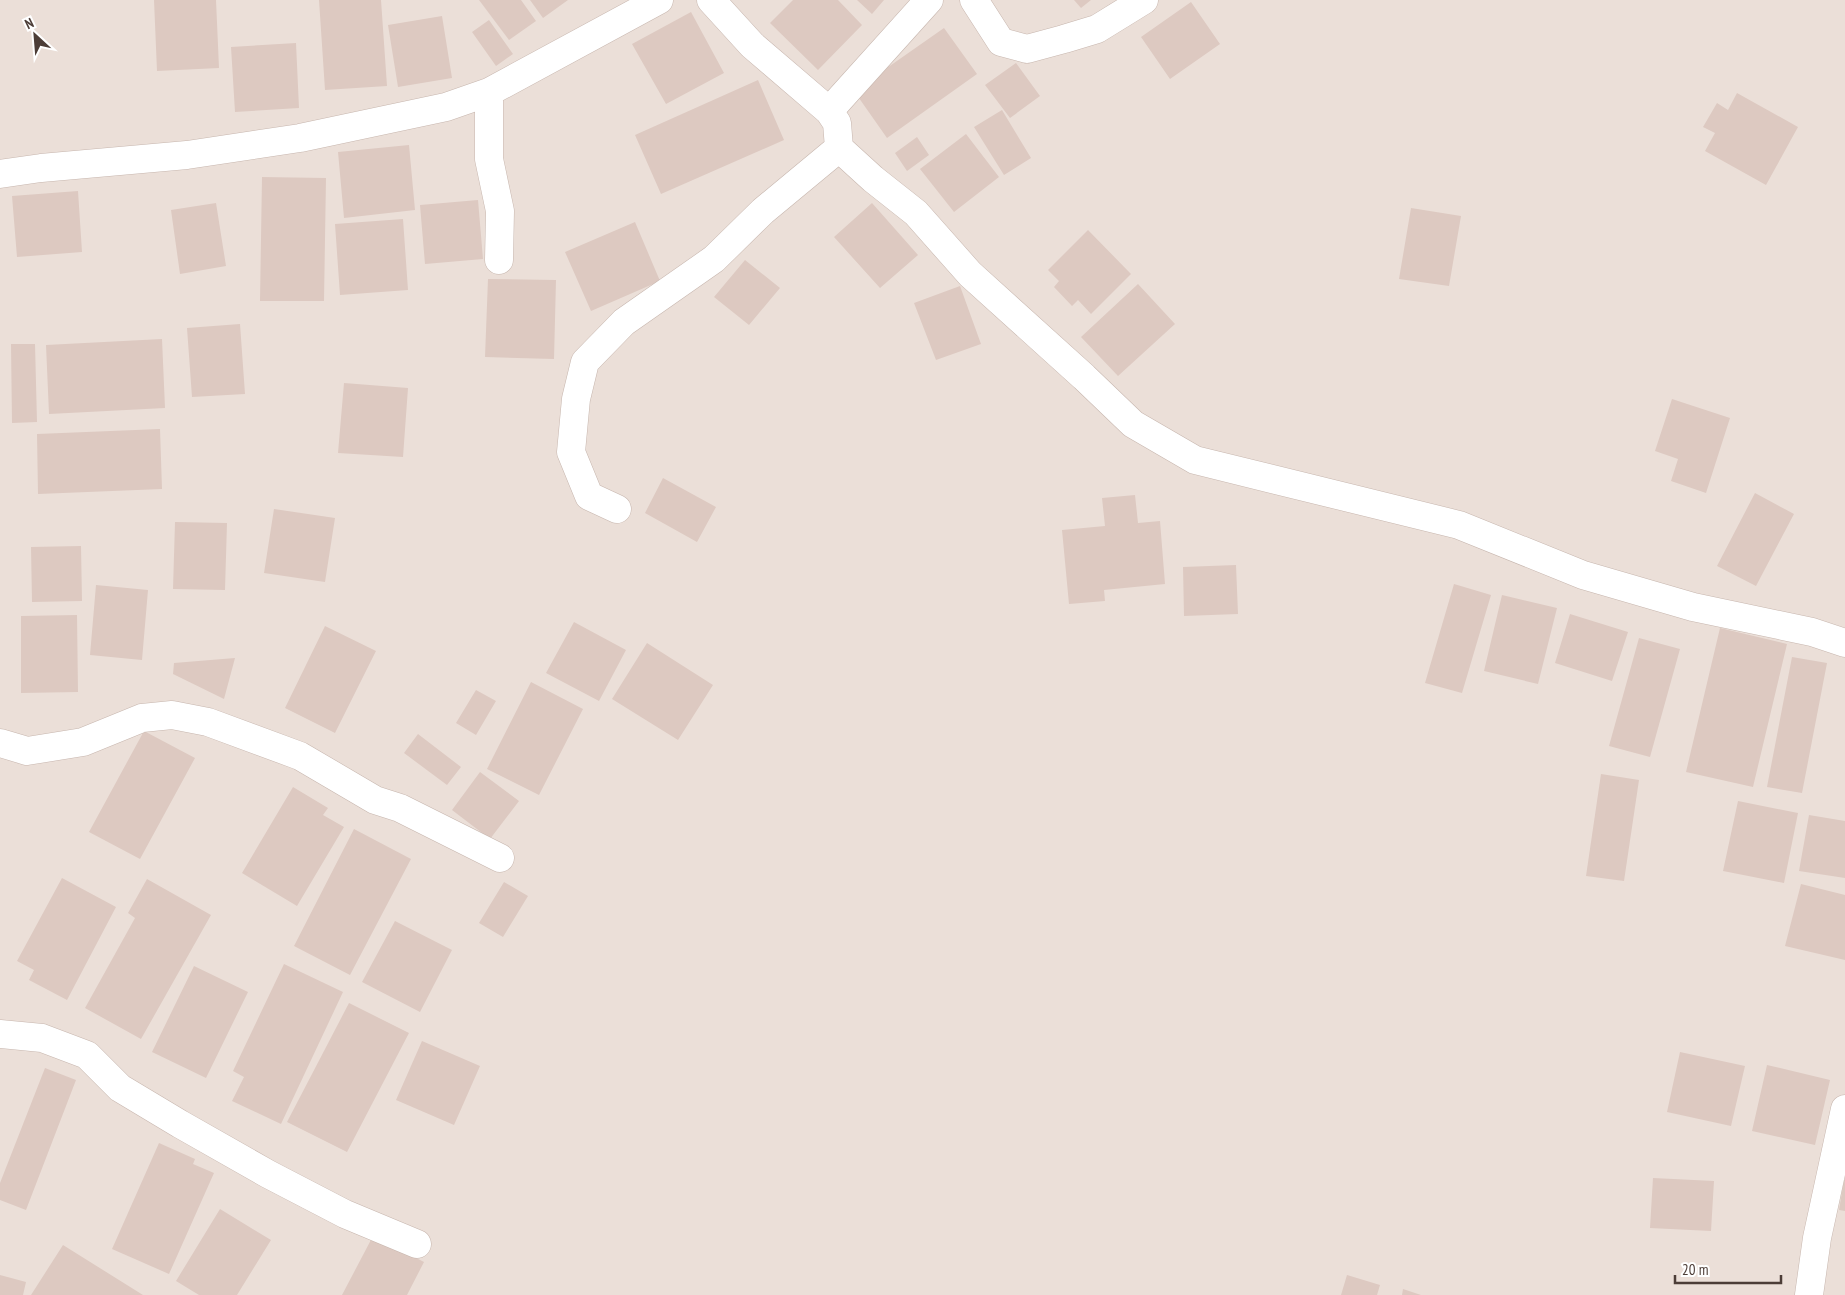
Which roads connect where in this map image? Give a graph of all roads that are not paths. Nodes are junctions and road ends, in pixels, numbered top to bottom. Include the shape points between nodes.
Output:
1 (659, 0) edge
2 (712, 0) edge
3 (929, 0) edge
4 (974, 0) edge
5 (1144, 0) edge
6 (489, 92) junction
7 (829, 111) junction
8 (839, 148) junction
9 (0, 174) edge
10 (499, 260) dead end
11 (617, 510) dead end
12 (1845, 643) edge
13 (0, 743) edge
14 (500, 858) dead end
15 (0, 1034) edge
16 (1845, 1109) edge
17 (417, 1244) dead end
18 (1809, 1295) edge

1 - 6 street
2 - 7 street via 752,45
3 - 7 street
4 - 5 street via 1001,42 1027,49 1097,29
6 - 9 street via 446,107 300,138 187,155
6 - 10 street via 489,159 500,211
7 - 8 street via 837,123
8 - 11 street via 763,211 714,259 624,322 585,362 576,399 571,452 589,496
8 - 12 street via 916,213 970,274 1133,424 1195,460 1459,525 1583,575 1693,607 1812,632
13 - 14 street via 27,751 82,742 142,718 172,715 208,722 300,756 375,800 400,808
15 - 17 street via 42,1038 87,1055 120,1088 180,1124 345,1214
16 - 18 street

